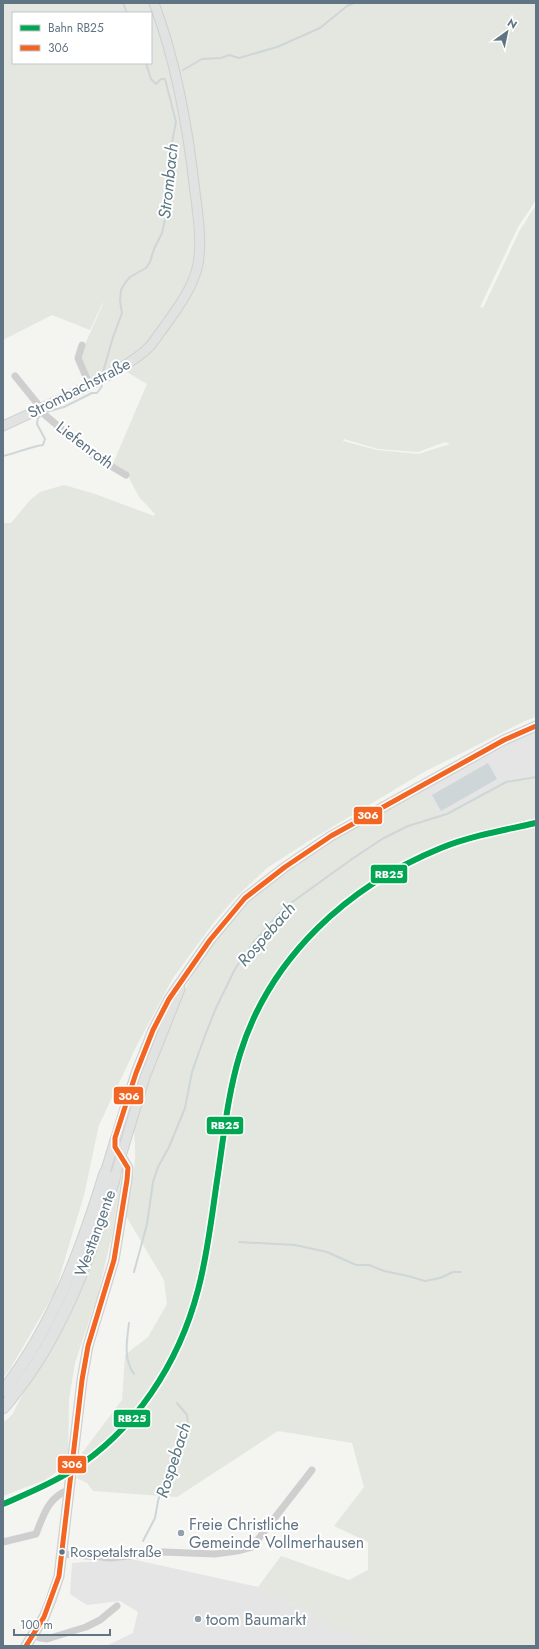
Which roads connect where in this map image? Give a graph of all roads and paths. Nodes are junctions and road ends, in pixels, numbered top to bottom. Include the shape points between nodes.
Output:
1 (154, 3) edge
2 (82, 345) dead end
3 (15, 376) dead end
4 (90, 386) junction
5 (42, 408) junction
6 (3, 426) edge
7 (126, 475) dead end
8 (536, 726) edge
9 (184, 978) junction
10 (115, 1138) junction
11 (121, 1157) junction
12 (110, 1175) junction
13 (3, 1391) edge
14 (3, 1408) edge
15 (312, 1470) dead end
16 (70, 1490) junction
17 (3, 1542) edge
18 (62, 1554) junction
19 (117, 1606) dead end
20 (33, 1635) junction
21 (26, 1646) edge

1 - 4 main road, Strombachstraße via 181,99 190,150 199,230 198,265 185,296 148,348 122,368
2 - 4 street via 78,358
3 - 5 street, Liefenroth
4 - 5 main road, Strombachstraße
5 - 6 main road, Strombachstraße
5 - 7 street, Liefenroth via 45,415 92,455
8 - 9 main road, Westtangente via 504,740 416,788 331,836 285,867 245,898 210,940
9 - 10 main road, Westtangente via 169,999 153,1030
9 - 11 main road, Westtangente via 145,1077
10 - 11 main road via 115,1146
10 - 12 main road, Westtangente
11 - 12 main road, Westtangente
11 - 16 main road via 128,1168 127,1180 114,1260 88,1346
12 - 13 highway, Westtangente via 49,1321 27,1359
12 - 14 highway, Westtangente via 80,1275 44,1350
15 - 18 street via 252,1546 215,1554 163,1552 111,1558
16 - 17 street via 53,1499 36,1534
16 - 18 main road
18 - 20 main road via 52,1600
19 - 20 street via 100,1620 86,1627 47,1639
20 - 21 main road

